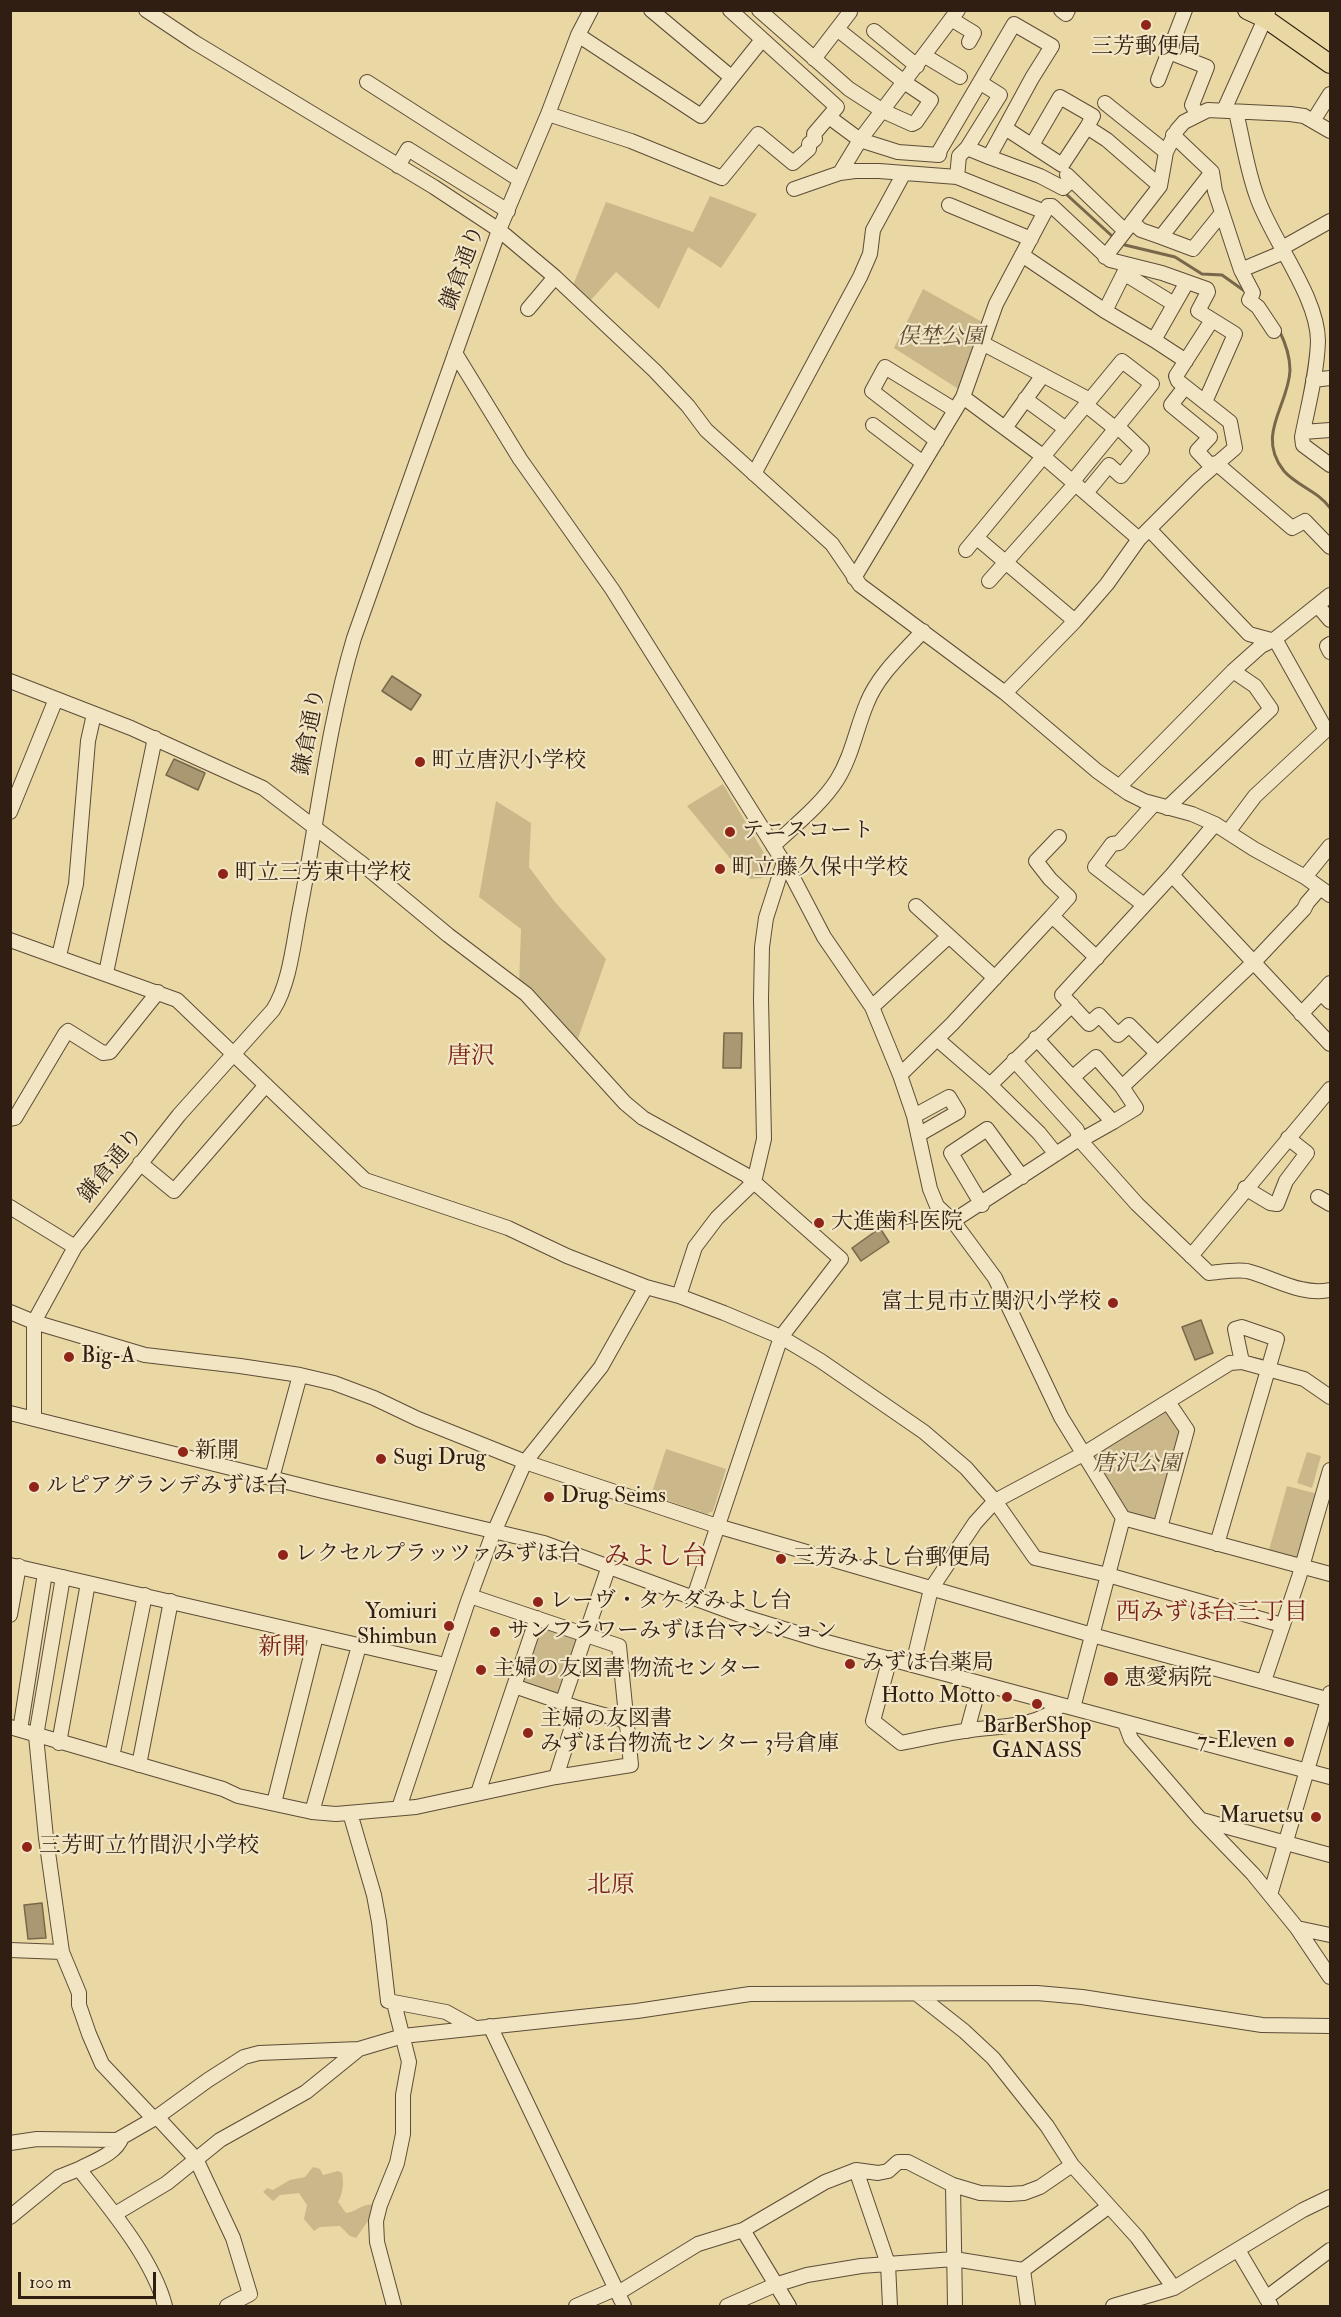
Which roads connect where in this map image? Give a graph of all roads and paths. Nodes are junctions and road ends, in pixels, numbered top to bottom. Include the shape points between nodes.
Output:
1 (146, 10) edge
2 (591, 10) edge
3 (651, 10) edge
4 (730, 10) edge
5 (759, 10) edge
6 (848, 10) edge
7 (1061, 10) edge
8 (1068, 10) edge
9 (1185, 10) edge
10 (1246, 10) edge
11 (954, 15) edge
12 (1267, 15) edge
13 (837, 29) junction
14 (874, 31) dead end
15 (578, 35) junction
16 (761, 40) junction
17 (969, 42) dead end
18 (1169, 52) junction
19 (814, 59) junction
20 (921, 61) junction
21 (1330, 64) edge
22 (960, 76) dead end
23 (731, 77) junction
24 (1158, 80) dead end
25 (367, 82) dead end
26 (904, 82) junction
27 (981, 83) junction
28 (1330, 94) edge
29 (1105, 103) dead end
30 (883, 111) junction
31 (1230, 111) junction
32 (548, 114) junction
33 (1198, 115) junction
34 (829, 117) junction
35 (1313, 121) junction
36 (1087, 127) junction
37 (1005, 128) junction
38 (1330, 131) edge
39 (1173, 135) junction
40 (860, 140) junction
41 (1032, 144) junction
42 (963, 152) junction
43 (1166, 152) junction
44 (939, 155) junction
45 (988, 157) junction
46 (1062, 165) junction
47 (398, 166) junction
48 (443, 170) junction
49 (1212, 172) junction
50 (840, 173) junction
51 (904, 173) junction
52 (957, 177) junction
53 (520, 180) junction
54 (1071, 180) junction
55 (1160, 186) junction
56 (434, 187) junction
57 (794, 189) dead end
58 (949, 205) dead end
59 (508, 211) junction
60 (1045, 212) junction
61 (1222, 213) junction
62 (1330, 221) edge
63 (1128, 227) junction
64 (499, 230) junction
65 (1161, 237) junction
66 (1031, 239) junction
67 (1283, 250) junction
68 (1022, 255) junction
69 (1105, 257) junction
70 (1127, 269) junction
71 (1241, 270) junction
72 (555, 277) junction
73 (1187, 282) junction
74 (1174, 304) junction
75 (528, 309) dead end
76 (1105, 311) junction
77 (1212, 320) junction
78 (1274, 331) dead end
79 (1154, 340) junction
80 (982, 343) junction
81 (455, 353) junction
82 (1186, 361) junction
83 (1043, 375) junction
84 (1330, 378) edge
85 (1313, 380) junction
86 (1185, 387) junction
87 (963, 398) junction
88 (1025, 399) junction
89 (1088, 402) junction
90 (1204, 402) junction
91 (955, 410) junction
92 (873, 425) dead end
93 (1005, 428) junction
94 (1117, 428) junction
95 (1066, 429) junction
96 (1330, 430) edge
97 (1302, 432) junction
98 (937, 441) junction
99 (1044, 456) junction
100 (923, 464) junction
101 (1214, 465) junction
102 (1330, 465) edge
103 (754, 474) junction
104 (1079, 486) junction
105 (1144, 534) junction
106 (977, 538) junction
107 (1330, 547) edge
108 (966, 550) dead end
109 (1006, 562) junction
110 (854, 578) junction
111 (989, 581) dead end
112 (1330, 595) edge
113 (1318, 606) junction
114 (1330, 620) edge
115 (1075, 621) junction
116 (923, 631) junction
117 (1273, 639) junction
118 (1330, 644) edge
119 (1330, 652) edge
120 (1233, 671) junction
121 (10, 681) edge
122 (1005, 693) junction
123 (56, 699) junction
124 (93, 714) junction
125 (1328, 735) edge
126 (155, 738) junction
127 (1119, 787) junction
128 (14, 798) edge
129 (1160, 806) junction
130 (10, 812) edge
131 (1215, 824) junction
132 (314, 826) junction
133 (1228, 832) junction
134 (1059, 837) dead end
135 (773, 846) junction
136 (1330, 846) edge
137 (784, 862) junction
138 (1172, 875) junction
139 (1305, 877) junction
140 (1325, 892) edge
141 (916, 906) dead end
142 (1144, 906) junction
143 (1052, 916) junction
144 (949, 936) junction
145 (10, 940) edge
146 (59, 956) junction
147 (1097, 958) junction
148 (1254, 962) junction
149 (106, 973) junction
150 (995, 978) junction
151 (158, 992) junction
152 (1327, 993) edge
153 (1072, 1005) junction
154 (872, 1007) junction
155 (1302, 1014) junction
156 (1036, 1038) junction
157 (937, 1039) junction
158 (1330, 1044) edge
159 (1157, 1053) junction
160 (235, 1054) junction
161 (1014, 1060) junction
162 (900, 1075) junction
163 (1073, 1077) junction
164 (266, 1085) junction
165 (990, 1085) junction
166 (1122, 1087) junction
167 (1330, 1089) edge
168 (914, 1116) junction
169 (10, 1119) edge
170 (1113, 1122) junction
171 (918, 1135) junction
172 (1288, 1138) junction
173 (1080, 1140) junction
174 (1056, 1154) junction
175 (140, 1163) junction
176 (1023, 1177) junction
177 (754, 1182) junction
178 (1245, 1188) junction
179 (982, 1204) junction
180 (10, 1207) edge
181 (953, 1221) junction
182 (75, 1247) junction
183 (1191, 1256) junction
184 (646, 1287) junction
185 (1330, 1290) edge
186 (679, 1296) junction
187 (10, 1312) edge
188 (34, 1322) junction
189 (781, 1337) junction
190 (1241, 1358) junction
191 (1270, 1365) junction
192 (300, 1375) junction
193 (1330, 1397) edge
194 (1168, 1402) junction
195 (10, 1413) edge
196 (34, 1418) junction
197 (1085, 1453) junction
198 (525, 1462) junction
199 (1330, 1470) edge
200 (272, 1478) junction
201 (994, 1501) junction
202 (1123, 1518) junction
203 (717, 1526) junction
204 (1160, 1528) junction
205 (495, 1531) junction
206 (1217, 1544) junction
207 (15, 1566) edge
208 (609, 1566) junction
209 (1301, 1566) junction
210 (45, 1573) junction
211 (1330, 1574) edge
212 (1108, 1575) junction
213 (63, 1577) junction
214 (88, 1583) junction
215 (931, 1589) junction
216 (145, 1595) junction
217 (470, 1596) junction
218 (694, 1598) junction
219 (171, 1601) junction
220 (10, 1615) edge
221 (537, 1618) junction
222 (1282, 1625) junction
223 (585, 1634) junction
224 (1092, 1635) junction
225 (316, 1636) junction
226 (359, 1646) junction
227 (890, 1658) junction
228 (913, 1664) junction
229 (445, 1665) junction
230 (1264, 1681) junction
231 (980, 1683) junction
232 (514, 1686) junction
233 (1330, 1697) edge
234 (563, 1701) junction
235 (1067, 1707) junction
236 (578, 1708) junction
237 (626, 1721) junction
238 (1125, 1723) junction
239 (15, 1728) edge
240 (967, 1731) junction
241 (36, 1736) junction
242 (59, 1743) junction
243 (112, 1757) junction
244 (139, 1765) junction
245 (1306, 1771) junction
246 (556, 1777) junction
247 (1330, 1778) edge
248 (478, 1793) junction
249 (274, 1803) junction
250 (399, 1808) junction
251 (312, 1812) junction
252 (351, 1813) junction
253 (1200, 1820) junction
254 (1285, 1843) junction
255 (1330, 1855) edge
256 (1270, 1895) junction
257 (1297, 1928) junction
258 (1330, 1935) edge
259 (10, 1950) edge
260 (62, 1952) junction
261 (1330, 1977) edge
262 (917, 1994) junction
263 (394, 2003) junction
264 (490, 2026) junction
265 (1330, 2026) edge
266 (475, 2028) junction
267 (403, 2037) junction
268 (358, 2049) junction
269 (156, 2118) junction
270 (122, 2137) junction
271 (10, 2143) edge
272 (196, 2159) junction
273 (1072, 2165) junction
274 (79, 2169) junction
275 (856, 2170) junction
276 (953, 2185) junction
277 (1330, 2197) edge
278 (1108, 2206) junction
279 (115, 2214) junction
280 (10, 2217) edge
281 (743, 2230) junction
282 (1238, 2250) junction
283 (1330, 2250) edge
284 (954, 2259) junction
285 (888, 2264) junction
286 (1023, 2270) junction
287 (775, 2285) junction
288 (1174, 2288) junction
289 (616, 2291) junction
290 (1155, 2301) edge
291 (1268, 2302) edge
292 (165, 2307) edge
293 (227, 2307) edge
294 (394, 2307) edge
295 (576, 2307) edge
296 (624, 2307) edge
297 (727, 2307) edge
298 (789, 2307) edge
299 (890, 2307) edge
300 (955, 2307) edge
301 (1028, 2307) edge
302 (1113, 2307) edge

1 - 47 street
2 - 15 street, 鎌倉通り
3 - 23 street
4 - 16 street
5 - 19 street
6 - 13 street
7 - 8 street via 1066,14
9 - 18 street
10 - 12 main road
11 - 17 street via 974,33
11 - 20 street
12 - 21 main road
12 - 31 street
13 - 19 street
13 - 26 street
14 - 20 street
15 - 23 street via 701,117
15 - 32 street, 鎌倉通り
16 - 23 street
16 - 34 street via 837,107
18 - 24 street
18 - 33 street via 1207,67 1192,105
19 - 30 street
20 - 22 street
20 - 26 street
25 - 53 street
26 - 30 street
26 - 30 street via 931,100 916,122 912,124
27 - 37 street via 1014,24 1052,46
27 - 42 street via 1000,95
27 - 44 street
28 - 35 street
29 - 43 street
30 - 40 street
31 - 33 street via 1208,110
31 - 35 street via 1290,114
31 - 67 street via 1245,147 1258,199
32 - 34 street via 631,141 722,178 758,134 793,163 809,149 814,134
32 - 53 street, 鎌倉通り
33 - 39 street via 1184,122
34 - 40 street
35 - 38 street
36 - 41 street via 1093,116 1060,97
36 - 46 street
36 - 55 street
37 - 41 street
37 - 45 street
39 - 43 street
39 - 49 street
40 - 44 street via 898,152
40 - 50 street
41 - 46 street
42 - 44 street
42 - 45 street
42 - 52 street
43 - 55 street
45 - 54 street via 1063,188
46 - 54 street
47 - 48 street via 408,149
47 - 56 street
48 - 56 street
48 - 59 street
49 - 61 street
49 - 65 street
50 - 51 street
50 - 57 street
51 - 52 street
51 - 103 street via 873,230 870,254 860,277
52 - 60 street
53 - 59 street, 鎌倉通り
54 - 63 street
55 - 63 street
56 - 64 street
58 - 66 street
59 - 64 street, 鎌倉通り
60 - 66 street
60 - 69 street via 1052,206
61 - 65 street via 1193,249
61 - 71 street
62 - 67 street
63 - 65 street
63 - 69 street
64 - 72 street
64 - 81 street, 鎌倉通り
66 - 68 street
67 - 71 street
67 - 85 street via 1314,312 1318,340
68 - 76 street
68 - 80 street via 996,304
69 - 70 street
70 - 73 street
70 - 74 street
70 - 76 street
71 - 78 street via 1249,300
72 - 75 street
72 - 103 street via 655,371 706,430
73 - 74 street
73 - 77 street via 1207,289 1198,311
74 - 79 street
76 - 79 street
77 - 82 street
77 - 90 street via 1235,334
79 - 82 street
80 - 83 street
80 - 87 street
81 - 132 street, 鎌倉通り via 354,639
81 - 135 street via 520,459 600,570
82 - 86 street via 1176,376
83 - 88 street
83 - 89 street
84 - 85 street
85 - 97 street
86 - 90 street
86 - 101 street via 1171,405 1210,437 1197,451
87 - 91 street
87 - 93 street
88 - 93 street
88 - 95 street
89 - 94 street
89 - 94 street via 1122,361 1152,384
89 - 95 street
90 - 101 street via 1230,422 1234,448
91 - 98 street
91 - 98 street via 885,367 872,391
92 - 100 street
93 - 99 street
94 - 104 street
94 - 104 street via 1142,450 1121,476 1109,465
95 - 99 street
96 - 97 street
97 - 102 street via 1303,445
98 - 100 street
99 - 104 street
99 - 106 street
100 - 110 street
101 - 105 street
101 - 107 street via 1292,528 1305,521
103 - 110 street via 832,544
104 - 105 street
104 - 109 street
105 - 115 street
105 - 117 street via 1249,634
106 - 108 street
106 - 109 street
109 - 111 street
109 - 115 street
110 - 116 street
112 - 113 street
113 - 114 street
113 - 117 street
115 - 122 street
116 - 122 street
116 - 135 street via 874,688 837,781
117 - 120 street
117 - 125 street
118 - 119 street
120 - 127 street
120 - 129 street via 1255,686 1270,709
121 - 123 street
122 - 127 street via 1076,756
123 - 124 street
123 - 128 street
124 - 126 street
124 - 146 street via 76,884
125 - 133 street via 1255,796
126 - 132 street via 263,788
126 - 149 street
127 - 129 street
128 - 130 street
129 - 131 street
129 - 142 street via 1119,843 1112,844 1095,867
131 - 133 street
131 - 138 street
132 - 160 street, 鎌倉通り via 280,996 273,1010
132 - 177 street via 526,994 643,1118
133 - 139 street
134 - 143 street via 1036,861 1069,897
135 - 137 street
136 - 139 street
137 - 154 street via 824,937
137 - 177 street via 766,918 762,947 764,1139
138 - 142 street
138 - 148 street
139 - 140 street
140 - 148 street via 1307,903
141 - 144 street
142 - 147 street
143 - 147 street
143 - 150 street
144 - 150 street
144 - 154 street
145 - 146 street
146 - 149 street
147 - 153 street via 1062,995
148 - 155 street
148 - 159 street
149 - 151 street
150 - 157 street
151 - 160 street via 177,1000
151 - 169 street via 111,1052 103,1053 68,1031 64,1034 15,1118
152 - 155 street
153 - 156 street
153 - 159 street via 1089,1024 1099,1015 1118,1035 1129,1025
154 - 162 street
155 - 158 street
156 - 161 street
156 - 163 street
157 - 162 street
157 - 165 street
159 - 166 street
160 - 164 street
160 - 175 street, 鎌倉通り
161 - 165 street
161 - 173 street via 1077,1130
162 - 168 street
163 - 166 street via 1096,1057
163 - 170 street
164 - 175 street via 174,1191
164 - 184 street via 365,1180 508,1228
165 - 174 street
166 - 170 street via 1136,1108
167 - 172 street
168 - 171 street
168 - 171 street via 949,1097 958,1112
170 - 173 street
171 - 181 street via 930,1189 937,1206
172 - 178 street
172 - 178 street via 1307,1153 1286,1181 1277,1204
173 - 174 street
173 - 183 street via 1137,1204
174 - 176 street
175 - 182 street, 鎌倉通り
176 - 179 street
176 - 179 street via 987,1129 951,1153
177 - 186 street via 717,1218 696,1247
177 - 189 street via 841,1259
178 - 183 street
179 - 181 street
180 - 182 street
181 - 197 street via 995,1278 1046,1388
182 - 188 street, 鎌倉通り
183 - 185 street via 1209,1273 1245,1271 1297,1288
184 - 186 street
184 - 198 street via 601,1367
186 - 189 street
187 - 188 street
188 - 192 street via 145,1355
188 - 196 street, 鎌倉通り
189 - 201 street via 924,1432 966,1468
189 - 203 street
190 - 191 street
190 - 191 street via 1235,1329 1242,1327 1277,1339
190 - 194 street
191 - 193 street via 1304,1379
191 - 206 street
192 - 198 street via 374,1398
192 - 200 street
194 - 197 street
194 - 204 street via 1186,1430
195 - 196 street
196 - 200 street
197 - 201 street
197 - 202 street
198 - 203 street
198 - 205 street
199 - 209 street
200 - 205 street
201 - 212 street via 1035,1558
201 - 215 street
202 - 204 street
202 - 212 street
203 - 215 street
203 - 218 street
204 - 206 street
205 - 208 street
205 - 217 street
206 - 209 street
207 - 210 street
207 - 220 street
208 - 218 street
208 - 223 street
209 - 211 street
209 - 222 street
210 - 213 street
210 - 239 street
212 - 222 street
212 - 224 street
213 - 214 street
213 - 241 street
214 - 216 street
214 - 242 street
215 - 224 street
215 - 228 street
216 - 219 street
216 - 243 street
217 - 221 street
217 - 229 street
218 - 227 street via 748,1618
219 - 225 street
219 - 244 street
221 - 223 street
221 - 232 street
222 - 230 street
223 - 234 street
223 - 237 street via 619,1646
224 - 230 street
224 - 235 street
225 - 226 street
225 - 249 street
226 - 229 street
226 - 251 street
227 - 228 street
227 - 240 street via 873,1721 902,1743
228 - 231 street
229 - 250 street
230 - 233 street
231 - 235 street
231 - 240 street
232 - 234 street
232 - 248 street
233 - 245 street
234 - 236 street
235 - 238 street
235 - 240 street via 1020,1724
236 - 237 street
236 - 246 street
237 - 246 street via 631,1765
238 - 245 street
238 - 253 street via 1131,1738
239 - 241 street
241 - 242 street
241 - 260 street
242 - 243 street
243 - 244 street
244 - 249 street via 238,1796
245 - 247 street
245 - 254 street
246 - 248 street
248 - 250 street via 416,1808
249 - 251 street
250 - 252 street
251 - 252 street
252 - 263 street via 379,1922 386,1997
253 - 254 street
253 - 256 street
254 - 255 street
254 - 256 street
256 - 257 street
257 - 258 street
257 - 261 street
259 - 260 street
260 - 269 street via 79,1993 88,2034 102,2064
262 - 264 street via 750,1994 637,2011
262 - 265 street via 1037,1993 1262,2025
262 - 273 street via 993,2058 1047,2126
263 - 266 street via 446,2012
263 - 267 street
264 - 266 street
264 - 289 street
266 - 267 street
267 - 268 street
267 - 294 street via 409,2062 403,2095 403,2134 376,2221 377,2242
268 - 269 street via 244,2057
268 - 272 street via 306,2092 220,2140
269 - 270 street
269 - 272 street
270 - 271 street via 113,2141 37,2139
270 - 274 street via 119,2145
272 - 279 street via 167,2183
272 - 293 street via 233,2238 250,2294
273 - 276 street via 1024,2193 980,2193
273 - 278 street
274 - 279 street
274 - 280 street via 60,2177
275 - 276 street via 878,2173 898,2162 908,2162
275 - 281 street via 825,2182
275 - 285 street
276 - 284 street
277 - 282 street
278 - 286 street
278 - 288 street via 1137,2237
279 - 292 street via 155,2279
281 - 287 street
281 - 289 street via 698,2244
282 - 288 street
282 - 291 street
283 - 291 street
284 - 285 street
284 - 286 street
284 - 300 street
285 - 287 street via 826,2272
285 - 299 street
286 - 301 street
287 - 297 street
287 - 298 street
288 - 290 street
289 - 295 street
289 - 296 street
290 - 302 street

